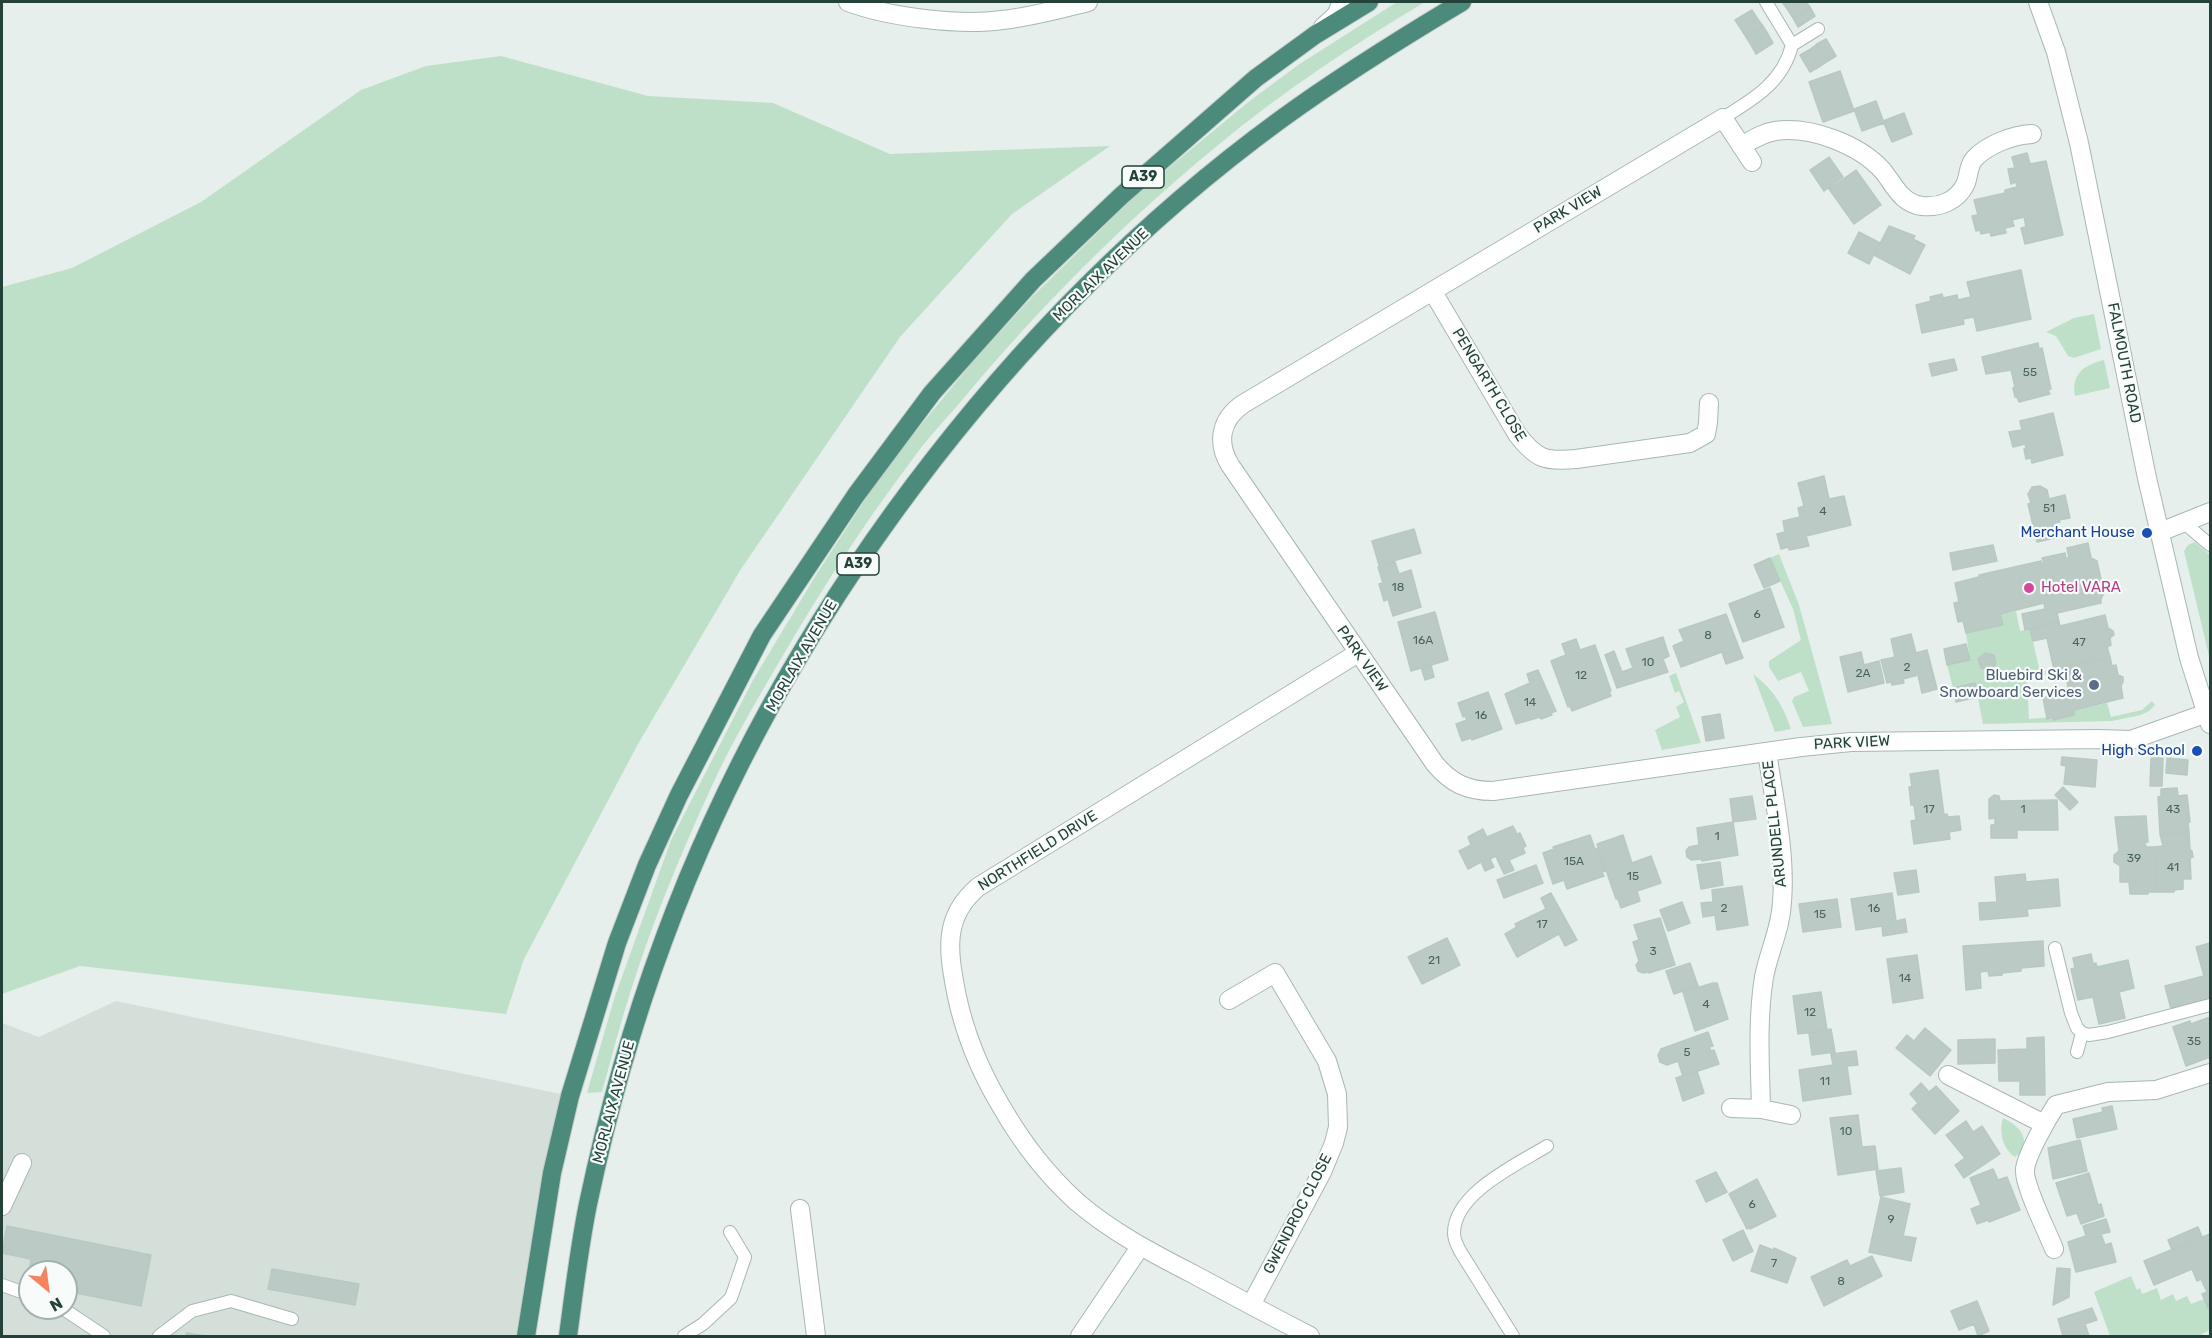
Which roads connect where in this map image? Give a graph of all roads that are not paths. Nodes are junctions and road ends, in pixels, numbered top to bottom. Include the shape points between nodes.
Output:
1 (848, 2) edge
2 (1088, 2) edge
3 (1342, 2) edge
4 (1369, 2) edge
5 (1462, 2) edge
6 (1766, 2) edge
7 (2038, 2) edge
8 (1818, 29) dead end
9 (1315, 35) junction
10 (1792, 45) junction
11 (1723, 118) junction
12 (2031, 134) dead end
13 (1742, 146) junction
14 (1752, 162) dead end
15 (1433, 292) junction
16 (1708, 403) dead end
17 (2211, 512) edge
18 (2184, 522) junction
19 (2160, 532) junction
20 (2211, 545) edge
21 (1358, 653) junction
22 (2209, 718) edge
23 (1767, 752) junction
24 (2055, 948) dead end
25 (1229, 1000) dead end
26 (2211, 1005) edge
27 (2082, 1033) junction
28 (2077, 1052) dead end
29 (2211, 1073) edge
30 (1948, 1075) dead end
31 (1731, 1108) dead end
32 (1761, 1109) junction
33 (1791, 1114) dead end
34 (2044, 1124) junction
35 (1547, 1146) dead end
36 (22, 1163) dead end
37 (2, 1206) edge
38 (800, 1209) dead end
39 (730, 1232) dead end
40 (1140, 1247) junction
41 (2054, 1249) dead end
42 (2, 1285) edge
43 (18, 1291) edge
44 (1251, 1305) junction
45 (78, 1319) edge
46 (292, 1319) dead end
47 (104, 1336) edge
48 (159, 1336) edge
49 (526, 1336) edge
50 (568, 1336) edge
51 (684, 1336) edge
52 (816, 1336) edge
53 (1080, 1336) edge
54 (1310, 1336) edge
55 (1514, 1336) edge

1 - 2 street via 869,10 956,22 1001,21
3 - 9 street via 1336,15
4 - 9 highway, A39
5 - 50 highway, MORLAIX AVENUE / A39 via 1371,57 1277,122 1113,261 990,391 902,500 864,555 817,627 761,726 705,839 664,937 603,1140 588,1206
6 - 10 lane
7 - 19 street, FALMOUTH ROAD via 2056,52 2079,143
8 - 10 lane
9 - 49 highway, A39 via 1256,78 1121,196 1033,280 932,393 856,495 762,635 647,865 617,943 570,1096 552,1173
10 - 11 lane via 1788,60 1769,87
11 - 13 street
11 - 15 street, PARK VIEW
12 - 13 street via 2014,136 1978,156 1971,163 1965,185 1952,199 1936,206 1919,206 1904,199 1869,158 1828,137 1775,131
13 - 14 street
15 - 16 street, PENGARTH CLOSE via 1517,434 1541,458 1576,459 1690,442 1706,434
15 - 21 street, PARK VIEW via 1243,404 1230,415 1222,431 1222,448 1230,465
17 - 18 street
18 - 19 street
18 - 20 lane
19 - 22 street, FALMOUTH ROAD via 2189,658
21 - 23 street, PARK VIEW via 1435,764 1465,788 1493,791
21 - 40 street, NORTHFIELD DRIVE via 989,880 961,904 952,922 953,977 959,1008 995,1096 1053,1179 1098,1218
22 - 23 street, PARK VIEW via 2131,740 1851,742
23 - 32 street, ARUNDELL PLACE via 1783,882 1781,919 1767,962 1762,996
24 - 27 lane via 2071,1014
25 - 44 street, GWENDROC CLOSE via 1275,973 1327,1061 1339,1111 1328,1158
26 - 27 lane via 2108,1032
27 - 28 lane
29 - 34 street via 2156,1090 2108,1092 2056,1105
30 - 34 street
31 - 32 street
32 - 33 street
34 - 41 street via 2025,1170
35 - 55 lane via 1478,1190 1454,1230 1460,1251
36 - 37 street
38 - 52 street
39 - 51 lane via 745,1257 731,1298
40 - 44 street, NORTHFIELD DRIVE
40 - 53 street
42 - 43 lane
44 - 54 street, NORTHFIELD DRIVE
45 - 47 lane
46 - 48 lane via 231,1301 192,1311

